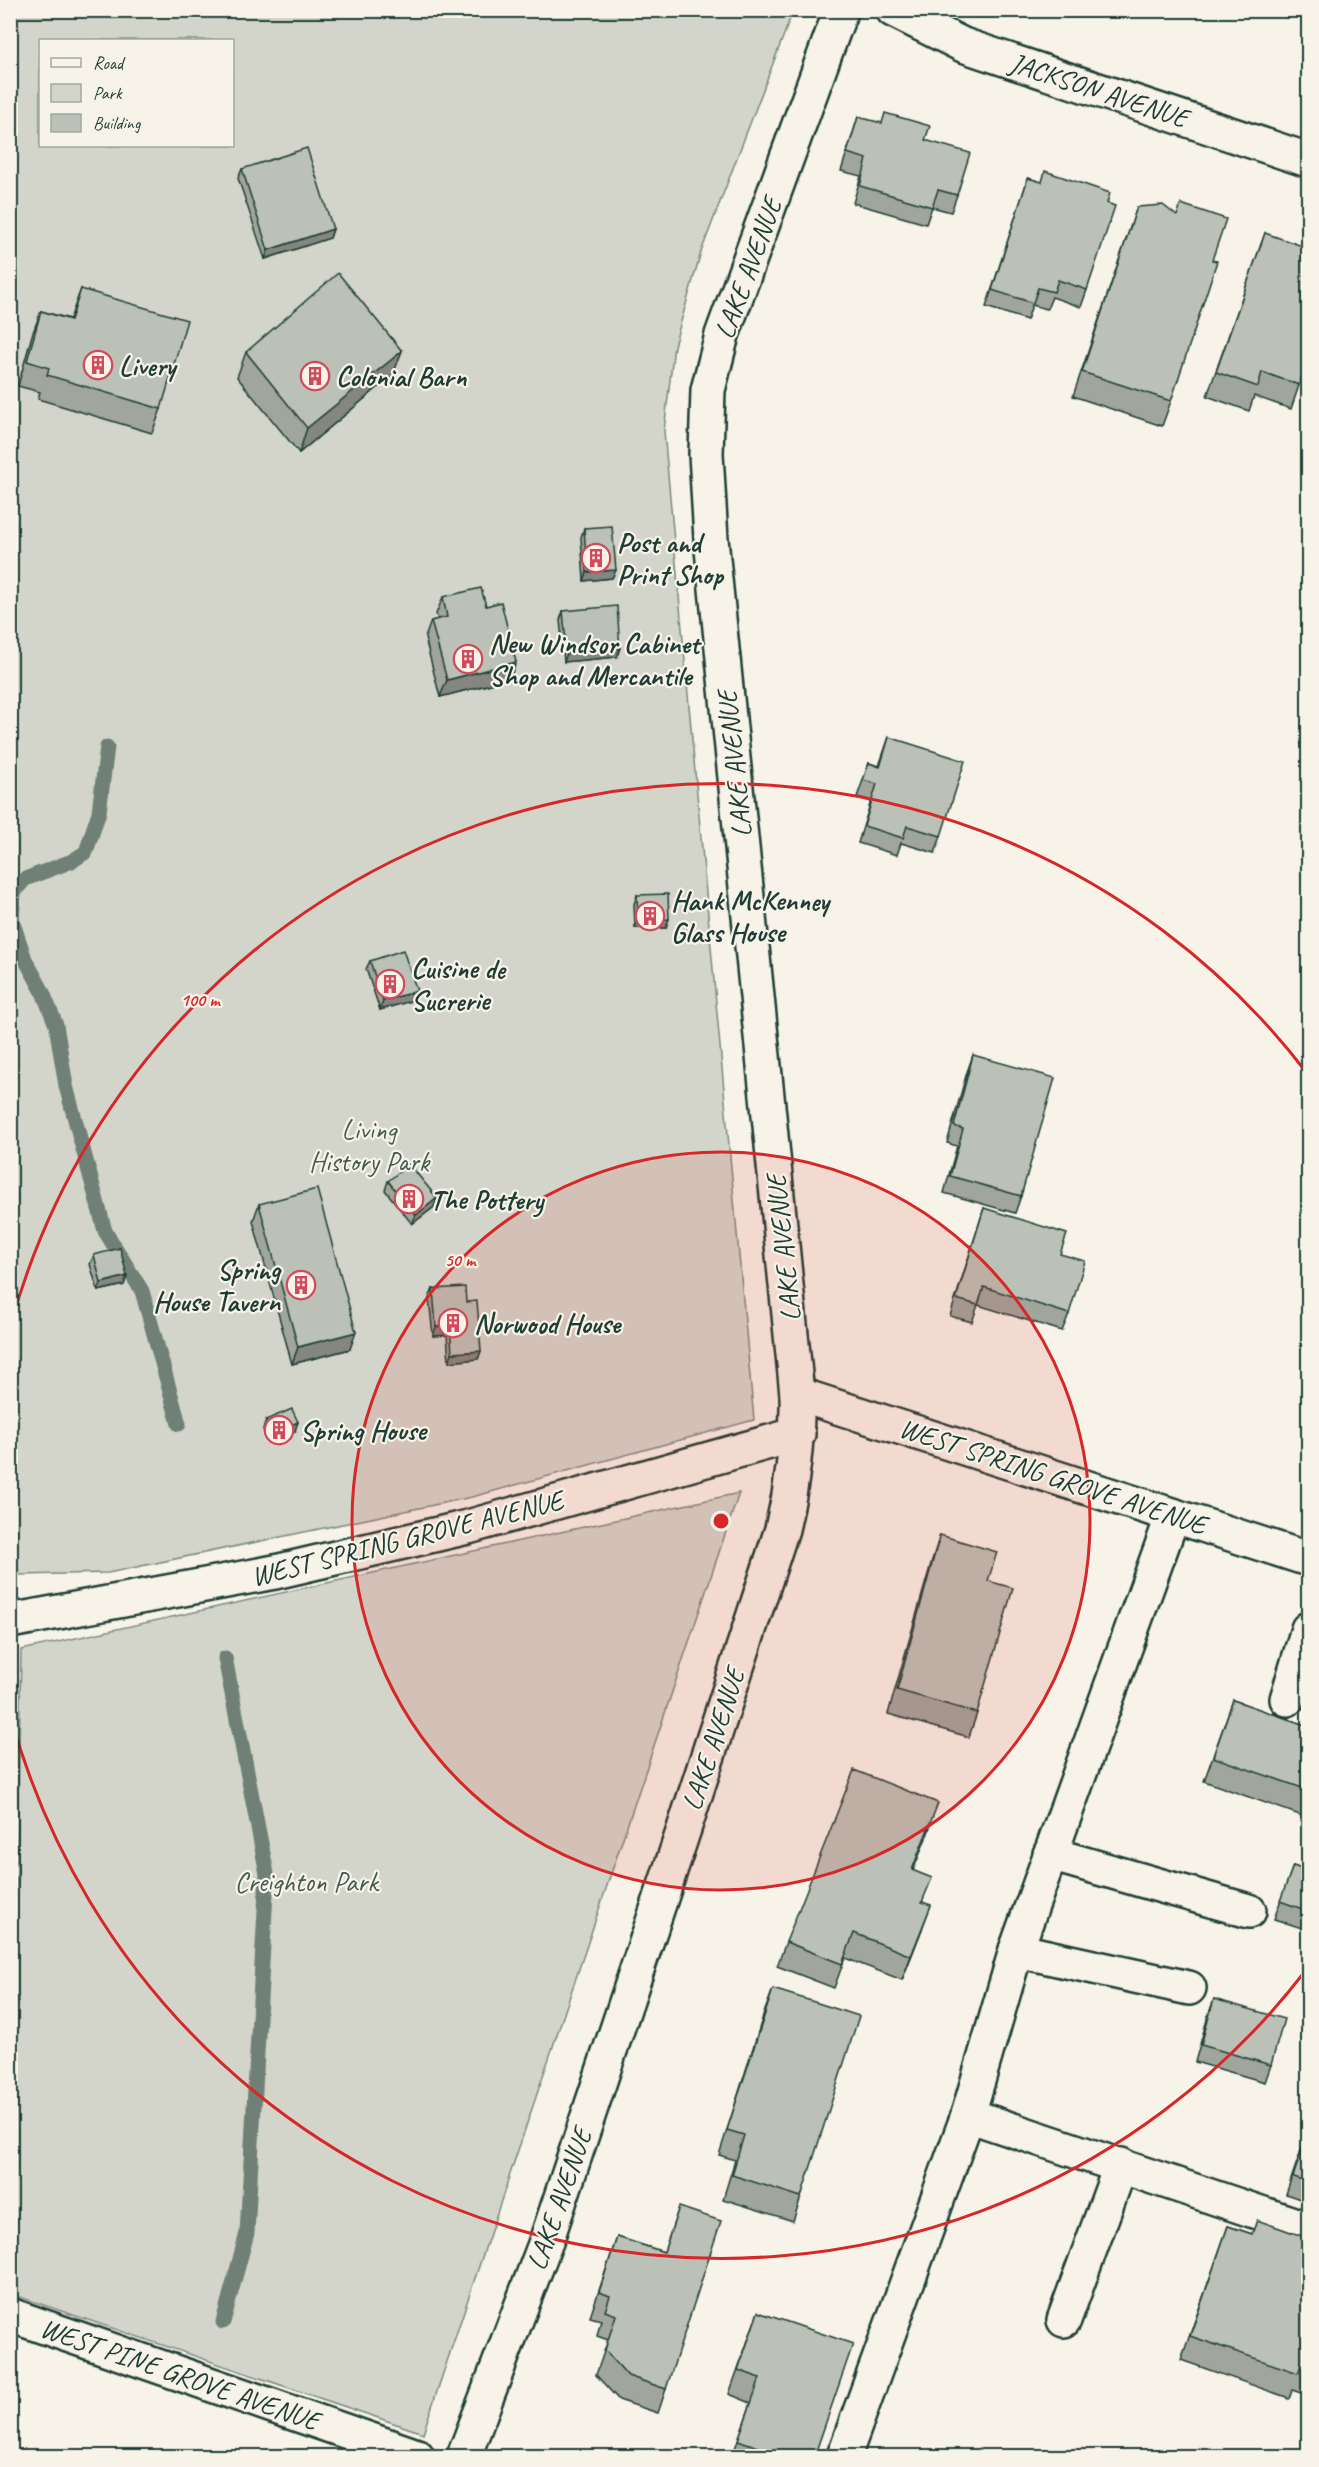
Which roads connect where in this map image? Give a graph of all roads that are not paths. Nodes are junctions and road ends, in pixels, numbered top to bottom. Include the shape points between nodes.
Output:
1 (842, 10) edge
2 (893, 10) edge
3 (1308, 160) edge
4 (797, 1394) junction
5 (798, 1434) junction
6 (1173, 1515) junction
7 (1308, 1559) edge
8 (10, 1621) edge
9 (1308, 1629) edge
10 (1287, 1699) dead end
11 (1050, 1854) junction
12 (1249, 1911) dead end
13 (1016, 1950) junction
14 (1189, 1988) dead end
15 (968, 2115) junction
16 (1121, 2165) junction
17 (1308, 2229) edge
18 (10, 2315) edge
19 (1064, 2320) dead end
20 (417, 2457) edge
21 (465, 2457) edge
22 (844, 2457) edge

1 - 4 street, LAKE AVENUE via 722,335 708,390 706,454 711,539
2 - 3 street, JACKSON AVENUE via 963,45
4 - 5 street, LAKE AVENUE
4 - 6 street, WEST SPRING GROVE AVENUE
5 - 8 street, WEST SPRING GROVE AVENUE via 457,1529 275,1572
5 - 21 street, LAKE AVENUE via 782,1528 547,2239
6 - 7 street, WEST SPRING GROVE AVENUE
6 - 11 street
9 - 10 street
11 - 12 street
11 - 13 street
13 - 14 street
13 - 15 street
15 - 16 street
15 - 22 street
16 - 17 street
16 - 19 street
18 - 20 street, WEST PINE GROVE AVENUE

